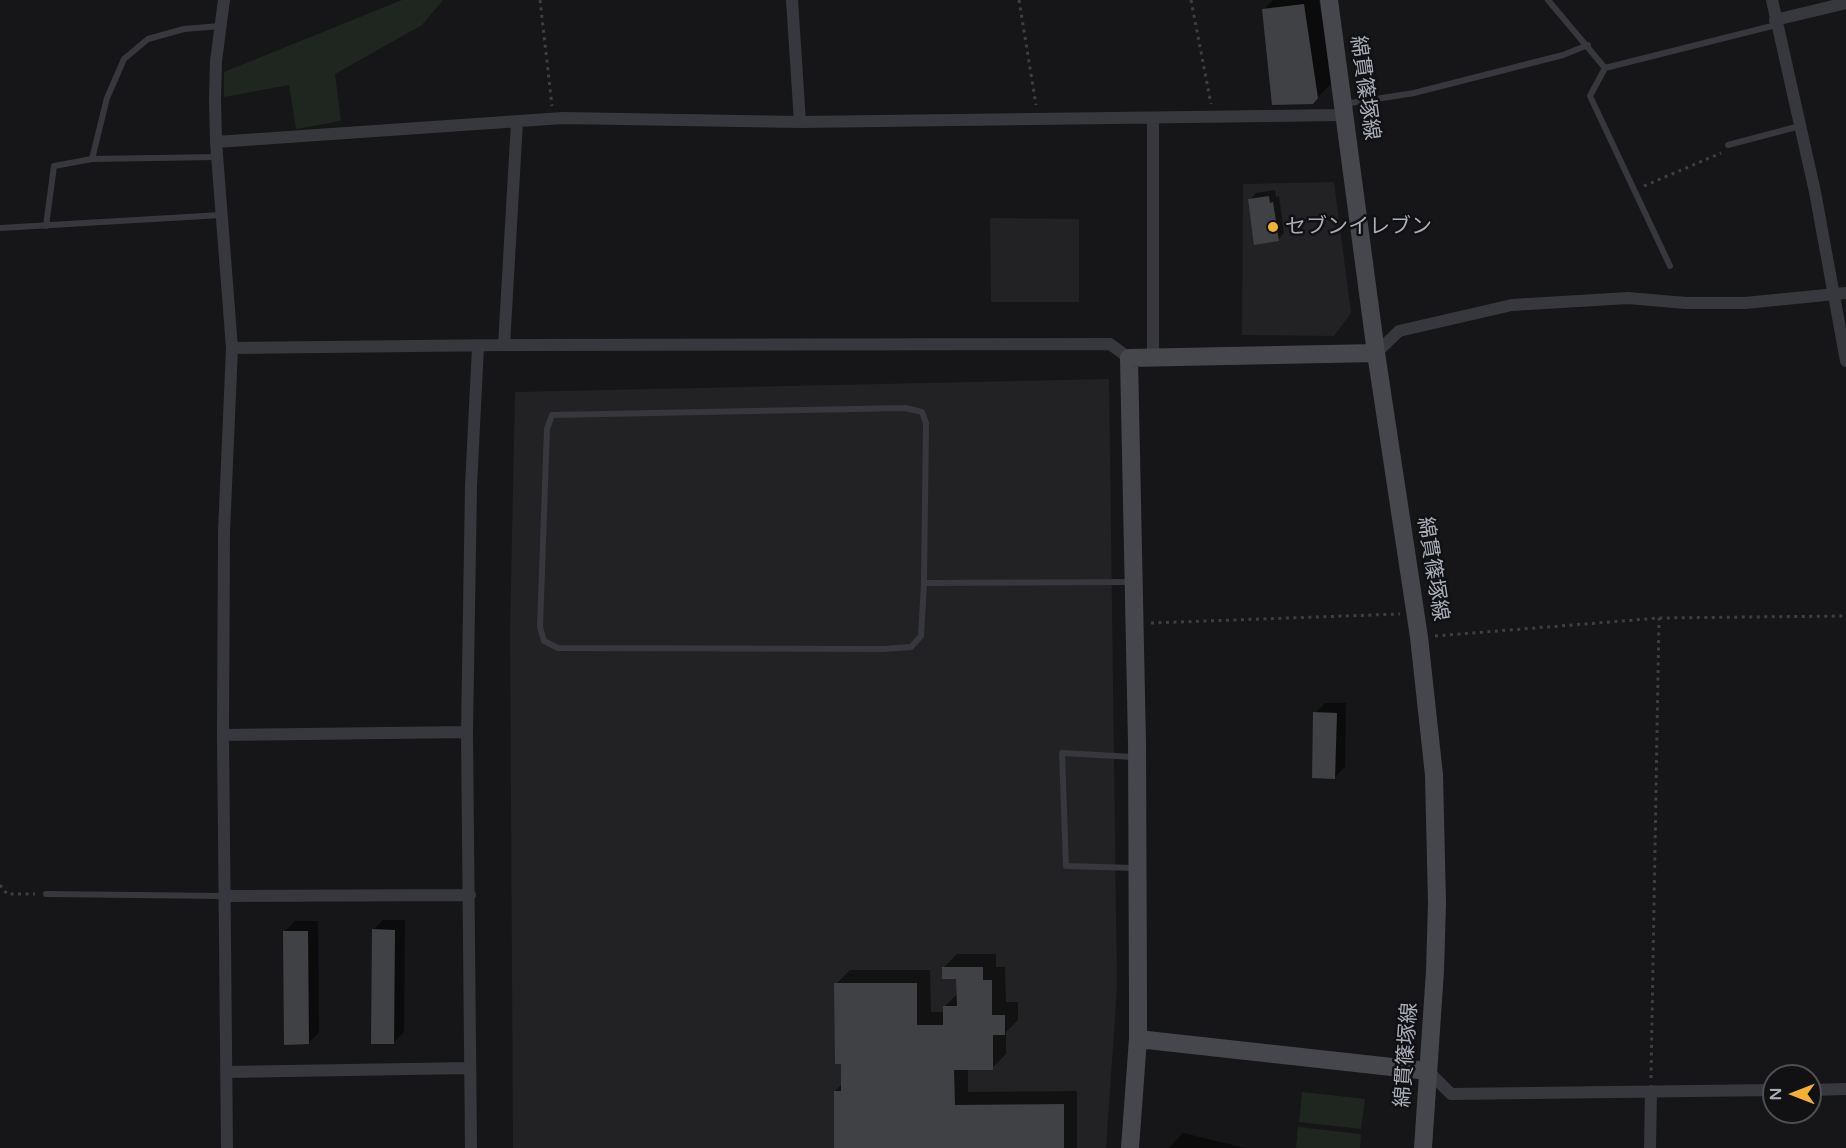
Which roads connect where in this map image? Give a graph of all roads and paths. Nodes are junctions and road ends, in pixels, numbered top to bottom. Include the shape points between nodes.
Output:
1 (224, 0) edge
2 (540, 0) edge
3 (792, 0) edge
4 (1019, 0) edge
5 (1191, 0) edge
6 (1329, 0) edge
7 (1548, 0) edge
8 (1772, 0) edge
9 (1846, 3) edge
10 (1776, 22) junction
11 (220, 26) junction
12 (1588, 45) junction
13 (1605, 68) junction
14 (1344, 109) junction
15 (1153, 118) junction
16 (1213, 118) junction
17 (554, 119) junction
18 (1038, 120) junction
19 (800, 122) junction
20 (517, 123) junction
21 (1801, 126) junction
22 (216, 142) junction
23 (1728, 147) joint
24 (217, 157) junction
25 (92, 159) junction
26 (1634, 191) junction
27 (221, 215) junction
28 (46, 226) junction
29 (0, 228) edge
30 (1670, 266) dead end
31 (1840, 294) edge
32 (504, 345) junction
33 (478, 347) junction
34 (232, 348) junction
35 (1376, 353) junction
36 (1152, 357) junction
37 (1130, 358) junction
38 (1846, 362) edge
39 (1134, 582) junction
40 (924, 583) junction
41 (1416, 613) junction
42 (1846, 616) edge
43 (1659, 618) junction
44 (1135, 623) junction
45 (1419, 637) junction
46 (467, 732) junction
47 (223, 735) junction
48 (1137, 757) junction
49 (1137, 868) junction
50 (0, 885) edge
51 (46, 894) joint
52 (470, 895) junction
53 (225, 896) junction
54 (1138, 1039) junction
55 (470, 1068) junction
56 (1428, 1071) junction
57 (226, 1072) junction
58 (1846, 1089) edge
59 (1762, 1090) edge
60 (1822, 1090) edge
61 (1651, 1091) junction
62 (227, 1148) edge
63 (471, 1148) edge
64 (1130, 1148) edge
65 (1423, 1148) edge
66 (1650, 1148) edge

1 - 11 street
2 - 17 path
3 - 19 street
4 - 18 path
5 - 16 path
6 - 14 street, 綿貫篠塚線
7 - 12 lane
8 - 10 street
9 - 10 street
10 - 13 lane
10 - 21 street
11 - 22 street
11 - 25 lane via 184,29 148,39 124,59 107,98
12 - 13 lane
12 - 14 lane via 1563,55
13 - 26 lane via 1590,96
14 - 16 street
14 - 35 street, 綿貫篠塚線
15 - 16 street
15 - 18 street
15 - 36 street
17 - 19 street
17 - 20 street
18 - 19 street
20 - 22 street
20 - 32 street
21 - 23 lane
21 - 31 street
22 - 24 street
23 - 26 path
24 - 25 lane
24 - 27 street
25 - 28 lane via 54,166
26 - 30 lane
27 - 28 lane
27 - 34 street
28 - 29 lane
31 - 35 street via 1745,303 1629,298 1512,305 1399,331
31 - 38 street
32 - 33 street
32 - 37 street via 1110,344
33 - 34 street
33 - 46 street via 471,486
34 - 47 street via 224,532
35 - 36 street
35 - 41 street, 綿貫篠塚線
36 - 37 street
37 - 39 street
39 - 40 lane
39 - 44 street
40 - 40 lane via 926,423 922,412 905,408 552,415 546,429 540,604 544,642 558,648 911,647 921,636
41 - 44 path
41 - 45 street, 綿貫篠塚線
42 - 43 path
43 - 45 path
43 - 61 path
44 - 48 street
45 - 56 street, 綿貫篠塚線 via 1432,752 1436,839 1435,971
46 - 47 street
46 - 52 street
47 - 53 street
48 - 49 street
48 - 49 lane via 1062,753 1066,867
49 - 54 street
50 - 51 path via 7,894
51 - 53 lane
52 - 53 street
52 - 55 street
53 - 57 street
54 - 56 street
54 - 64 street
55 - 57 street
55 - 63 street
56 - 61 street via 1451,1094
56 - 65 street, 綿貫篠塚線
57 - 62 street
58 - 60 street
59 - 61 street
61 - 66 street

